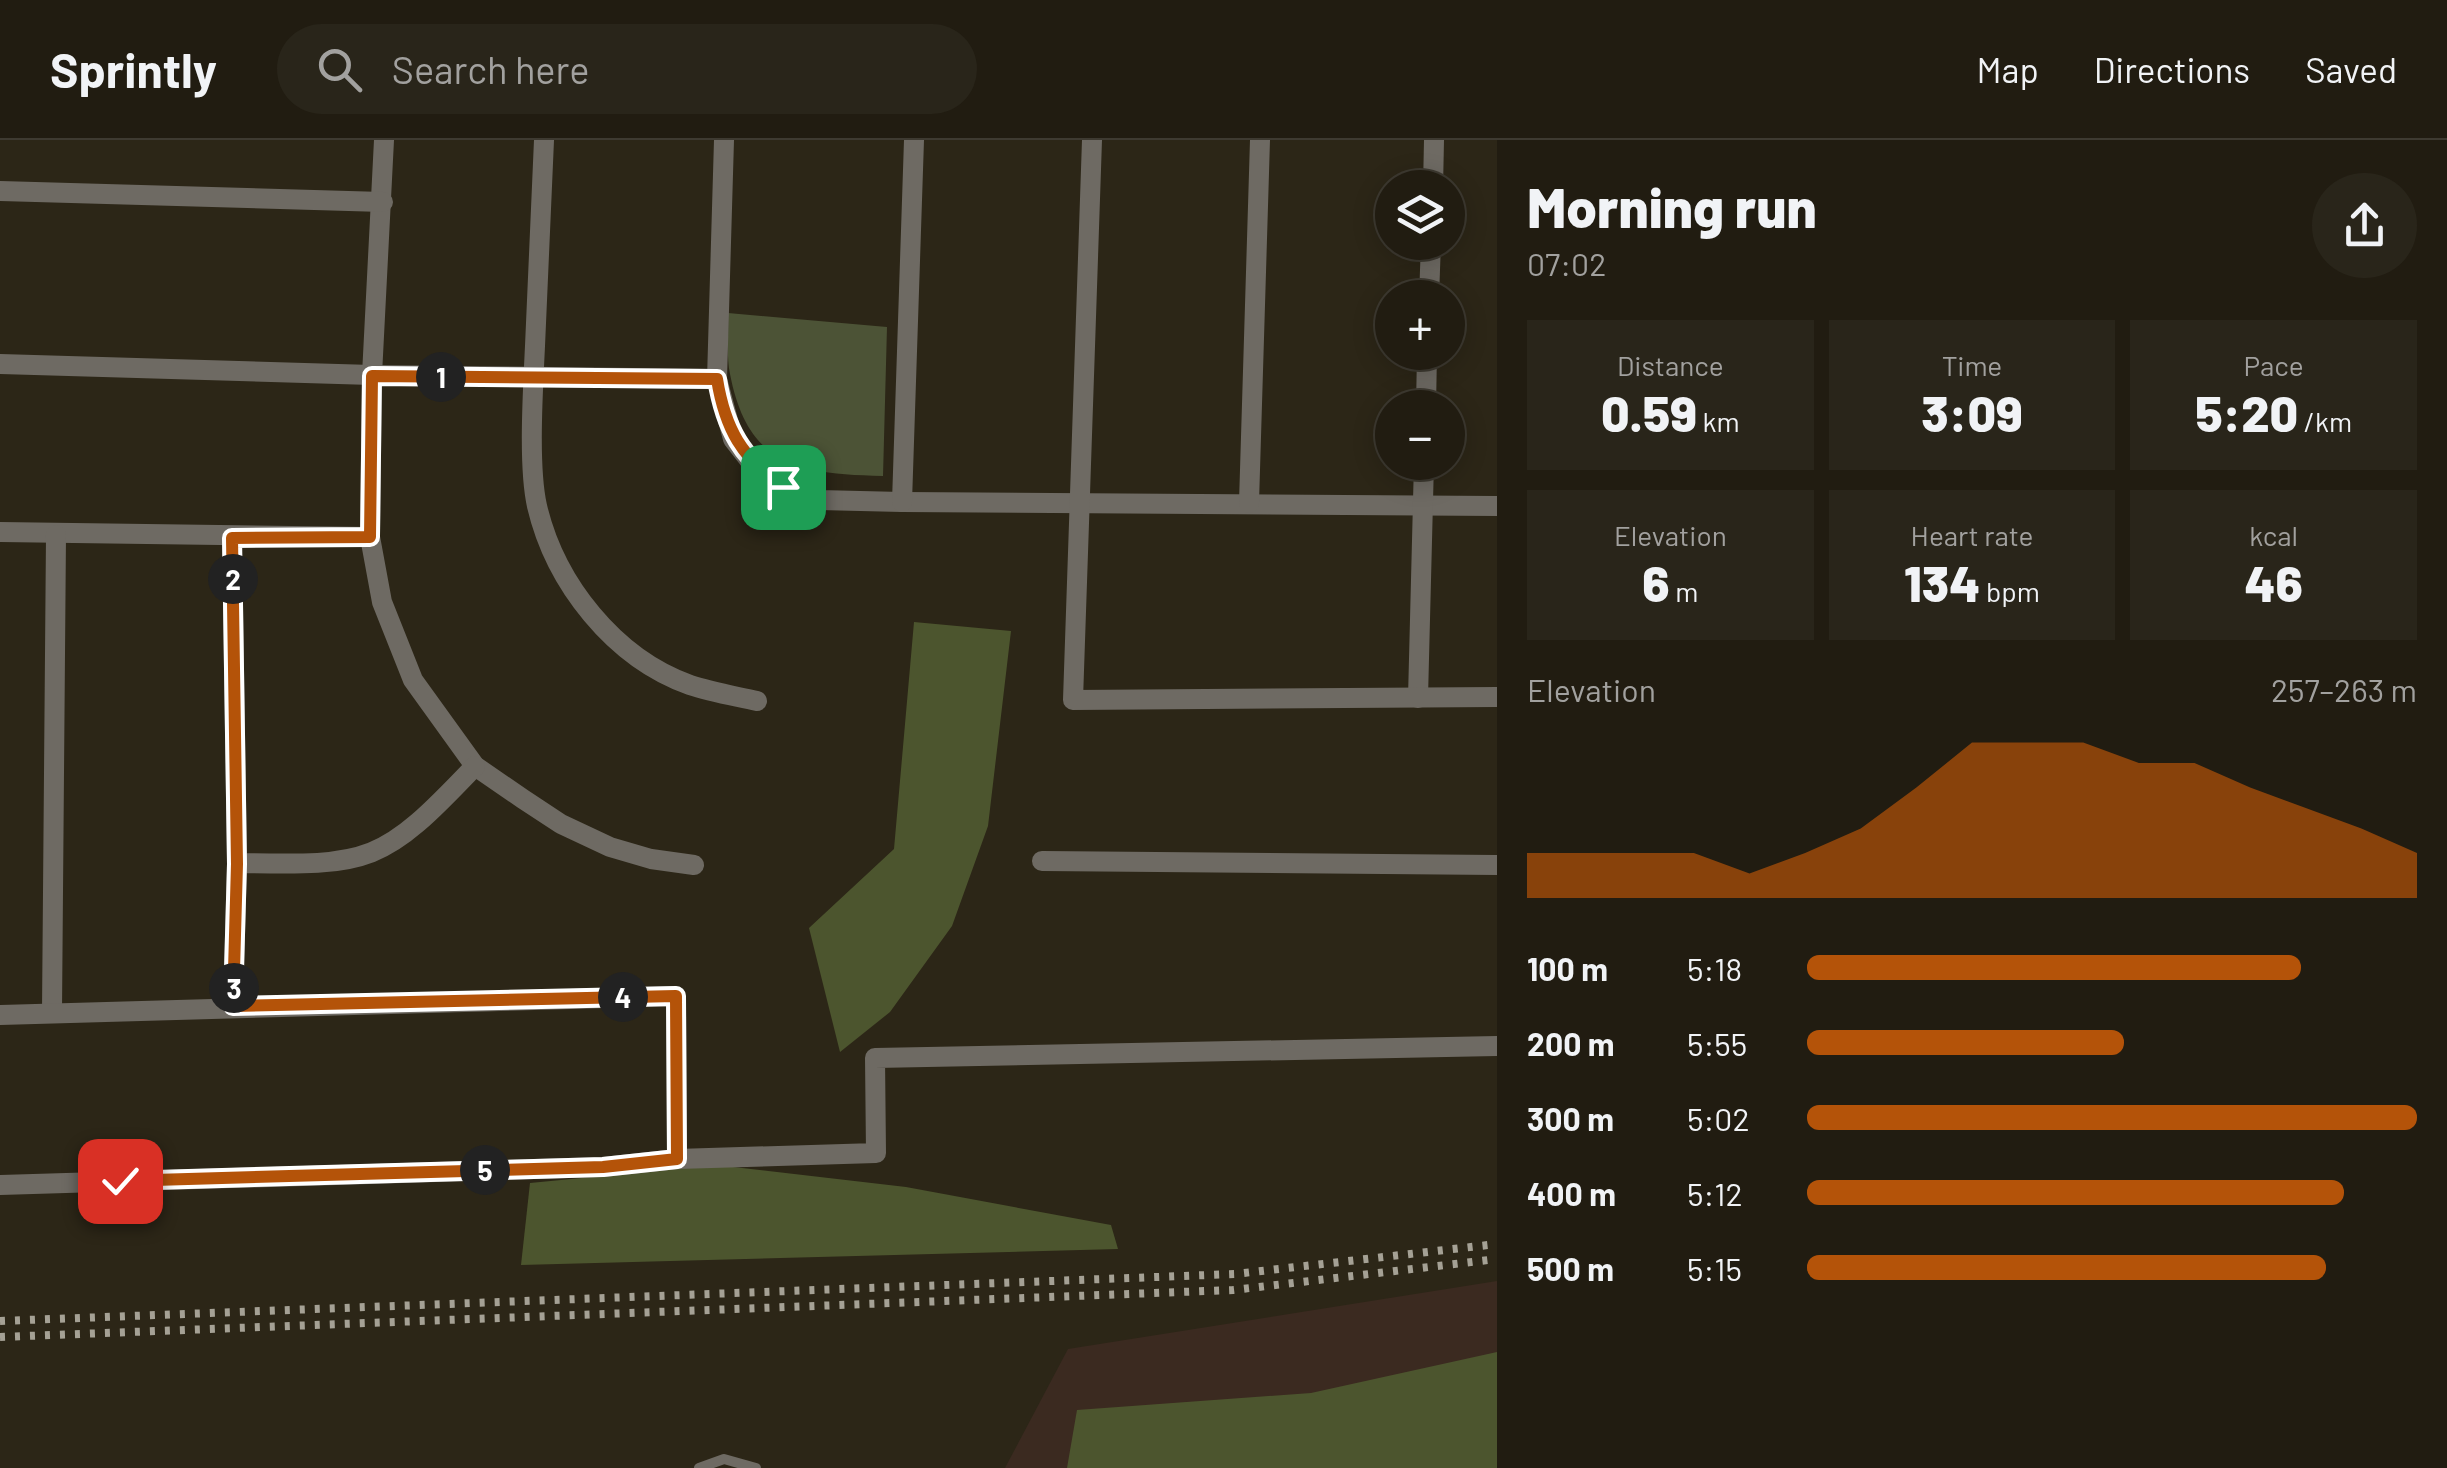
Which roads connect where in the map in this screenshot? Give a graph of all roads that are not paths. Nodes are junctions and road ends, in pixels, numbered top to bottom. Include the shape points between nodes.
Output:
1 (384, 140) edge
2 (544, 140) edge
3 (724, 140) edge
4 (914, 140) edge
5 (1092, 140) edge
6 (1260, 140) edge
7 (1434, 140) edge
8 (1433, 170) edge
9 (0, 191) edge
10 (382, 202) junction
11 (0, 364) edge
12 (372, 376) junction
13 (534, 378) junction
14 (717, 379) junction
15 (1423, 480) edge
16 (902, 502) junction
17 (1249, 503) junction
18 (1081, 504) junction
19 (1422, 506) junction
20 (1497, 506) edge
21 (0, 532) edge
22 (56, 534) junction
23 (370, 537) junction
24 (232, 538) junction
25 (1497, 697) edge
26 (1418, 698) junction
27 (757, 701) dead end
28 (474, 766) junction
29 (1042, 861) dead end
30 (237, 864) junction
31 (694, 865) dead end
32 (1497, 865) edge
33 (233, 1006) junction
34 (52, 1011) junction
35 (0, 1015) edge
36 (1497, 1046) edge
37 (677, 1159) junction
38 (0, 1185) edge
39 (699, 1468) edge
40 (756, 1468) edge

1 - 10 street
2 - 13 street
3 - 14 street
4 - 16 street
5 - 18 street
6 - 17 street
7 - 8 street
9 - 10 street
10 - 12 street
11 - 12 street
12 - 13 street
12 - 23 street
13 - 14 street
13 - 27 street via 536,502 551,553 578,596 612,636 649,664 689,684
14 - 16 street via 734,440 783,487 818,500
15 - 19 street
16 - 18 street
17 - 18 street
17 - 19 street
18 - 26 street via 1073,700
19 - 20 street
19 - 26 street
21 - 22 street
22 - 24 street
22 - 34 street
23 - 24 street
23 - 28 street via 382,602 413,680
24 - 30 street
25 - 26 street
28 - 30 street via 394,845 316,865
28 - 31 street via 561,824 610,847
29 - 32 street
30 - 33 street
33 - 34 street
33 - 37 street via 676,996
34 - 35 street
36 - 37 street via 875,1058 876,1153
37 - 38 street via 584,1168
39 - 40 lane via 724,1459

